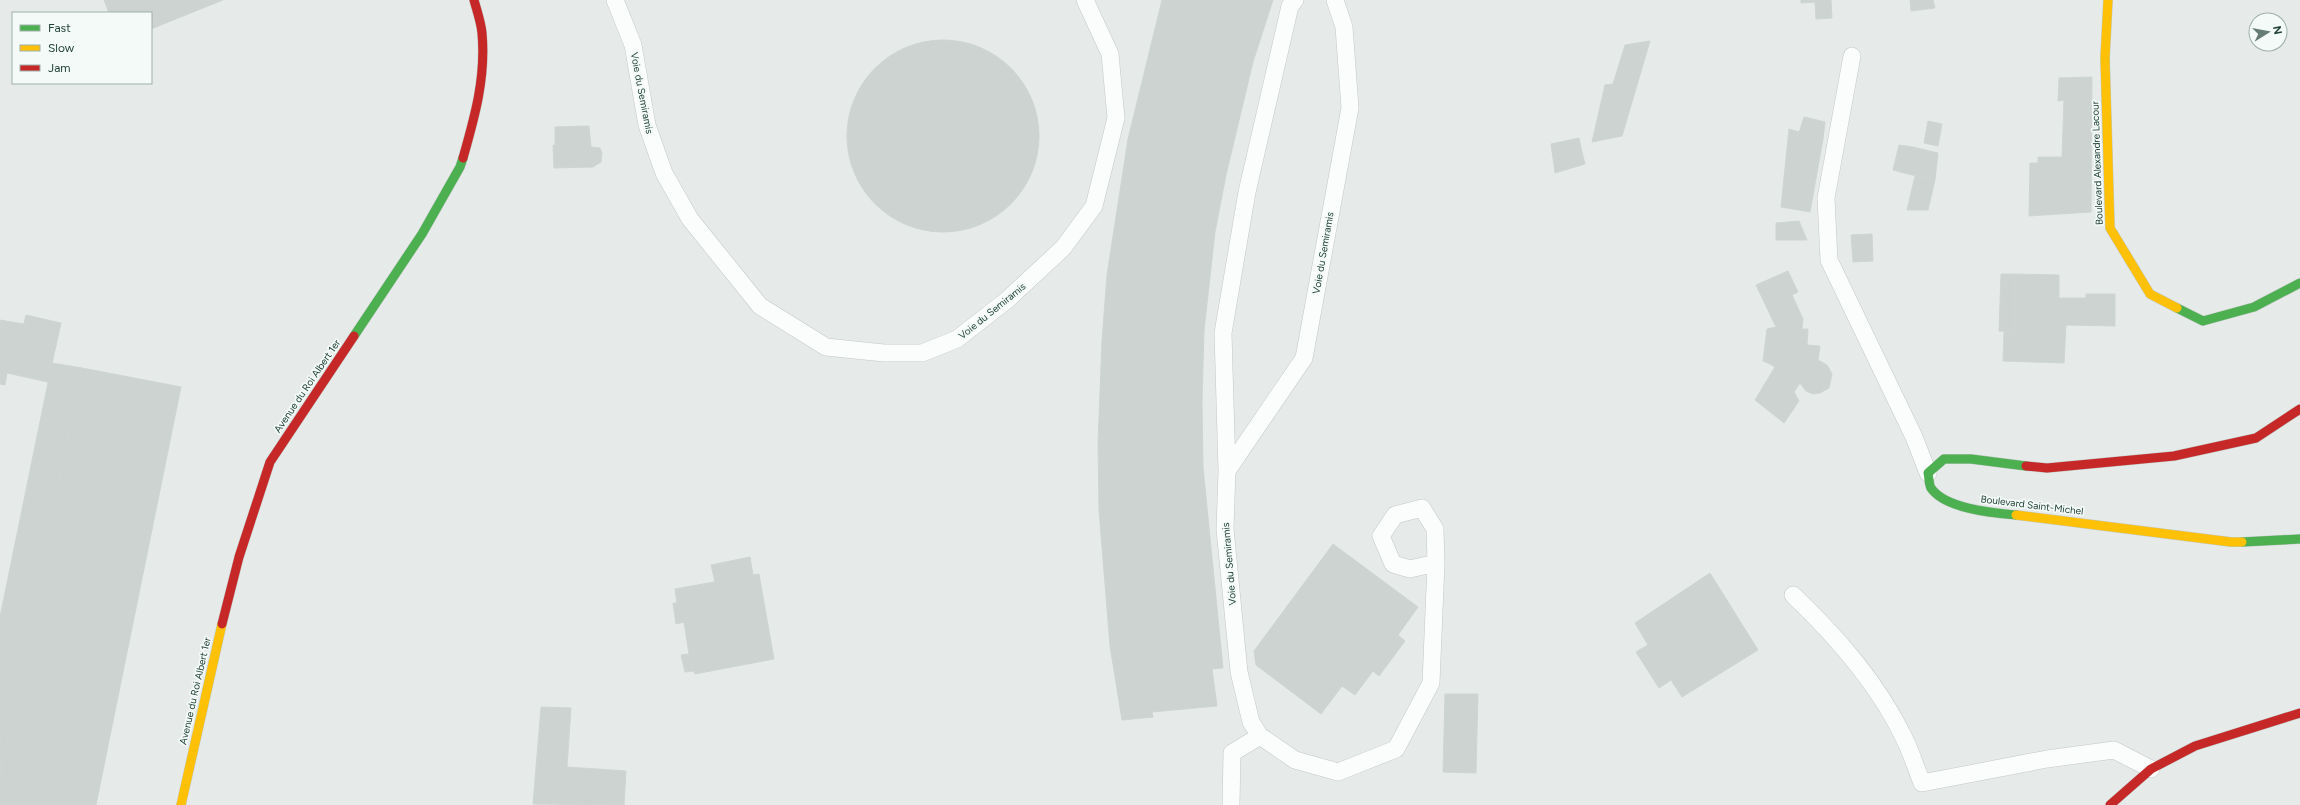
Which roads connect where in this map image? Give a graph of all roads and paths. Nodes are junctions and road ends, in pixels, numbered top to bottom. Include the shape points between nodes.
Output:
1 (474, 0) edge
2 (615, 0) edge
3 (1085, 0) edge
4 (1295, 0) edge
5 (1335, 0) edge
6 (2108, 0) edge
7 (1852, 56) dead end
8 (2300, 284) edge
9 (2300, 408) edge
10 (1227, 471) junction
11 (1928, 473) junction
12 (2300, 539) edge
13 (1436, 563) dead end
14 (1793, 595) dead end
15 (2300, 713) edge
16 (1260, 736) junction
17 (2151, 769) junction
18 (181, 805) edge
19 (1231, 805) edge
20 (2110, 805) edge

1 - 18 street, Avenue du Roi Albert 1er via 482,32 484,72 479,102 460,167 422,234 270,462 239,557 216,646
2 - 3 lane, Voie du Semiramis via 633,45 647,125 664,173 690,219 760,306 826,347 884,353 922,353 957,339 1007,300 1063,248 1094,206 1116,118 1110,54
4 - 10 lane via 1290,6 1248,192 1223,333
5 - 10 lane, Voie du Semiramis via 1344,27 1350,108 1304,358
6 - 8 street, Boulevard Alexandre Lacour via 2105,58 2110,228 2150,294 2203,321 2254,307
7 - 11 lane via 1826,198 1829,260 1914,437
9 - 11 street via 2256,438 2174,456 2047,468 1971,459 1944,459
10 - 16 lane, Voie du Semiramis via 1225,529 1239,672 1251,722
11 - 12 street, Boulevard Saint-Michel via 1931,488 1945,501 1986,512 2231,542
13 - 16 lane, Voie du Semiramis via 1431,683 1396,749 1338,772 1295,760
14 - 17 lane via 1830,630 1881,696 1905,738 1922,783 2047,759 2114,750
15 - 17 street via 2195,746
16 - 19 lane via 1232,753
17 - 20 street

